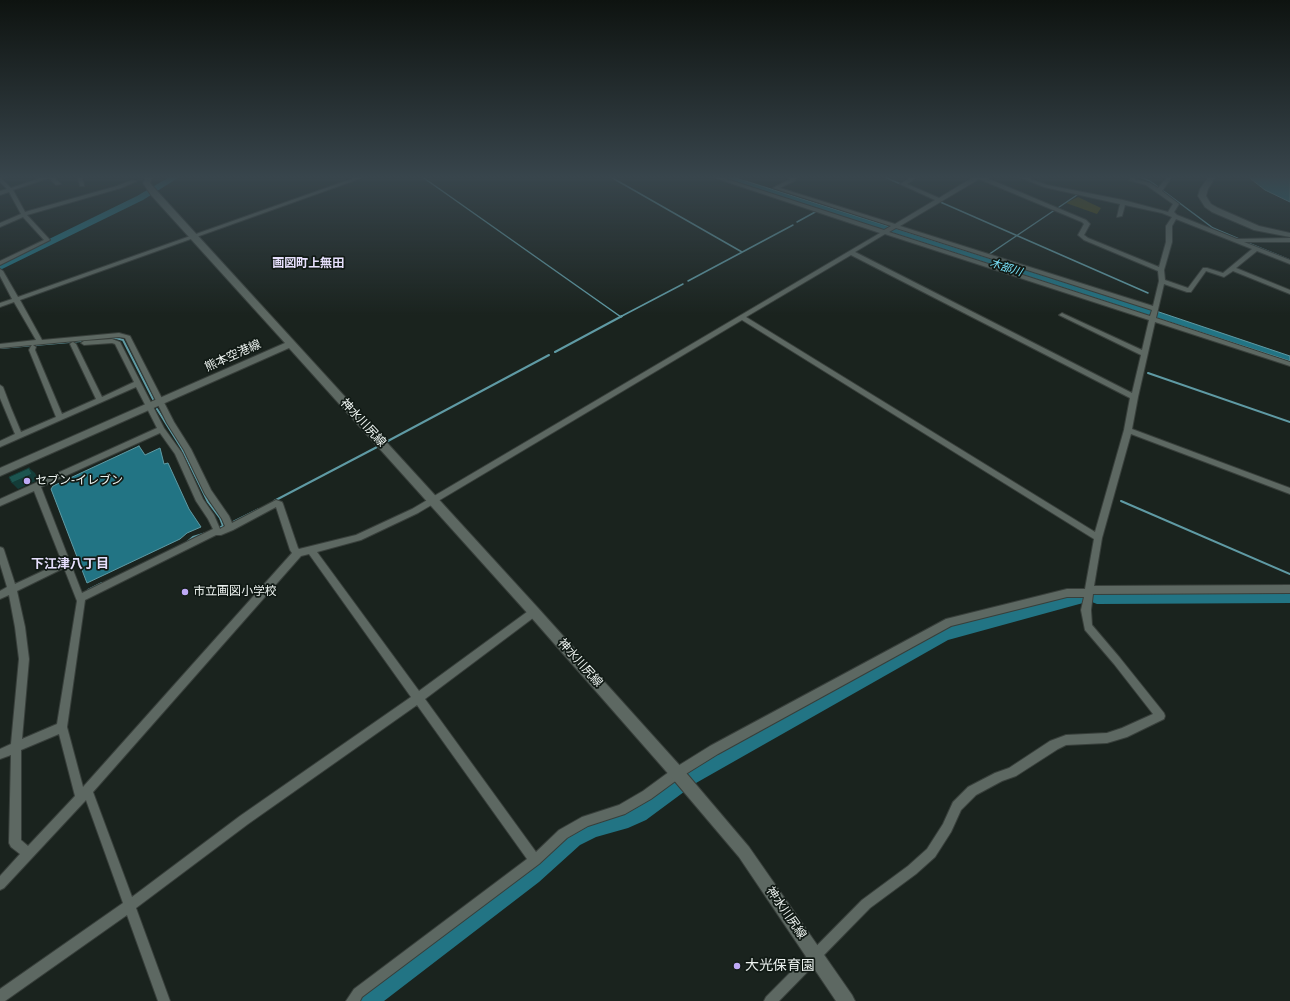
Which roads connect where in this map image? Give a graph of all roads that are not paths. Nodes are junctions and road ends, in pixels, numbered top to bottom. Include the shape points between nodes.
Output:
1 (32, 223) edge
2 (180, 223) edge
3 (236, 223) edge
4 (857, 223) edge
5 (882, 223) edge
6 (902, 223) edge
7 (1084, 223) edge
8 (1171, 223) edge
9 (1192, 223) edge
10 (1245, 223) edge
11 (895, 227) junction
12 (886, 232) junction
13 (1290, 235) edge
14 (194, 238) junction
15 (1235, 240) junction
16 (1290, 240) edge
17 (1256, 249) junction
18 (852, 253) junction
19 (1290, 262) edge
20 (0, 263) edge
21 (1233, 269) junction
22 (1161, 270) junction
23 (0, 271) edge
24 (1162, 281) junction
25 (1290, 292) edge
26 (17, 300) junction
27 (0, 305) edge
28 (1155, 309) junction
29 (1062, 314) dead end
30 (741, 317) junction
31 (1154, 320) junction
32 (73, 344) junction
33 (290, 344) junction
34 (35, 345) junction
35 (0, 346) edge
36 (0, 351) edge
37 (1145, 354) junction
38 (1290, 364) edge
39 (139, 383) junction
40 (0, 387) edge
41 (1134, 397) junction
42 (100, 400) junction
43 (160, 401) junction
44 (150, 406) junction
45 (60, 418) junction
46 (161, 429) junction
47 (1128, 430) junction
48 (19, 435) junction
49 (0, 444) edge
50 (0, 472) edge
51 (37, 486) junction
52 (1290, 491) edge
53 (433, 500) junction
54 (0, 503) edge
55 (230, 528) junction
56 (215, 532) junction
57 (1098, 538) junction
58 (0, 550) edge
59 (311, 550) junction
60 (298, 553) junction
61 (66, 564) junction
62 (12, 589) junction
63 (1290, 589) edge
64 (1089, 592) junction
65 (0, 595) edge
66 (80, 598) junction
67 (534, 612) junction
68 (418, 698) junction
69 (62, 727) junction
70 (16, 747) junction
71 (0, 754) edge
72 (681, 779) junction
73 (83, 796) junction
74 (28, 854) junction
75 (535, 860) junction
76 (0, 884) edge
77 (129, 906) junction
78 (815, 954) junction
79 (0, 997) edge
80 (164, 1001) edge
81 (352, 1001) edge
82 (770, 1001) edge
83 (846, 1001) edge

1 - 20 street via 47,240
2 - 14 main road
3 - 14 street
4 - 12 street
5 - 11 street
6 - 11 street
7 - 22 street via 1087,224 1081,235 1086,239
8 - 22 street via 1169,242
9 - 15 street
10 - 13 main road
11 - 12 street
11 - 28 street
12 - 18 street
12 - 31 street
14 - 26 street
14 - 33 main road
15 - 16 street
15 - 17 street
17 - 19 street
17 - 21 street
18 - 30 street
18 - 41 street
21 - 24 street via 1224,275 1205,269 1189,291
21 - 25 street
22 - 24 street
23 - 26 street
24 - 28 street
26 - 27 street
26 - 34 street via 39,340
28 - 31 street
29 - 37 street
30 - 53 street
30 - 57 street
31 - 37 street
31 - 38 street
32 - 34 street
32 - 39 street via 112,341 118,343
32 - 42 street
33 - 43 main road, 熊本空港線
33 - 53 main road, 神水川尻線
34 - 35 street
34 - 36 street
34 - 43 street via 119,335 128,337
34 - 45 street via 32,350
37 - 41 street
39 - 42 street
39 - 44 street
40 - 48 street
41 - 47 street
42 - 45 street
43 - 44 main road, 熊本空港線
43 - 55 street via 210,496
44 - 46 street
44 - 50 main road, 熊本空港線
45 - 48 street
46 - 51 street
46 - 56 street via 173,445 200,501 213,520 217,530
47 - 52 street
47 - 57 street
48 - 49 street
51 - 54 street
51 - 61 street
53 - 59 street via 358,538
53 - 67 main road, 神水川尻線
55 - 56 street
55 - 60 street via 278,503 294,550
56 - 66 street
57 - 64 street
58 - 62 street
59 - 60 street
59 - 68 street
60 - 73 street
61 - 62 street
61 - 66 street
62 - 65 street
62 - 70 street via 24,659
63 - 64 street
64 - 72 street via 1067,593 949,622 714,750
64 - 78 street via 1086,610 1088,627 1160,716 1107,738 1066,740 1012,772 972,791 957,806 931,852 912,870 866,904
66 - 69 street
67 - 68 street
67 - 72 main road, 神水川尻線
68 - 75 street
68 - 77 street via 244,820
69 - 70 street
69 - 73 street
70 - 71 street
70 - 74 street via 15,843
72 - 75 street via 621,810 586,821 563,834
72 - 78 main road, 神水川尻線 via 744,852
73 - 74 street
73 - 77 street via 90,797
74 - 76 street
75 - 81 street via 358,993
77 - 79 street
77 - 80 street
78 - 82 street
78 - 83 main road, 神水川尻線

